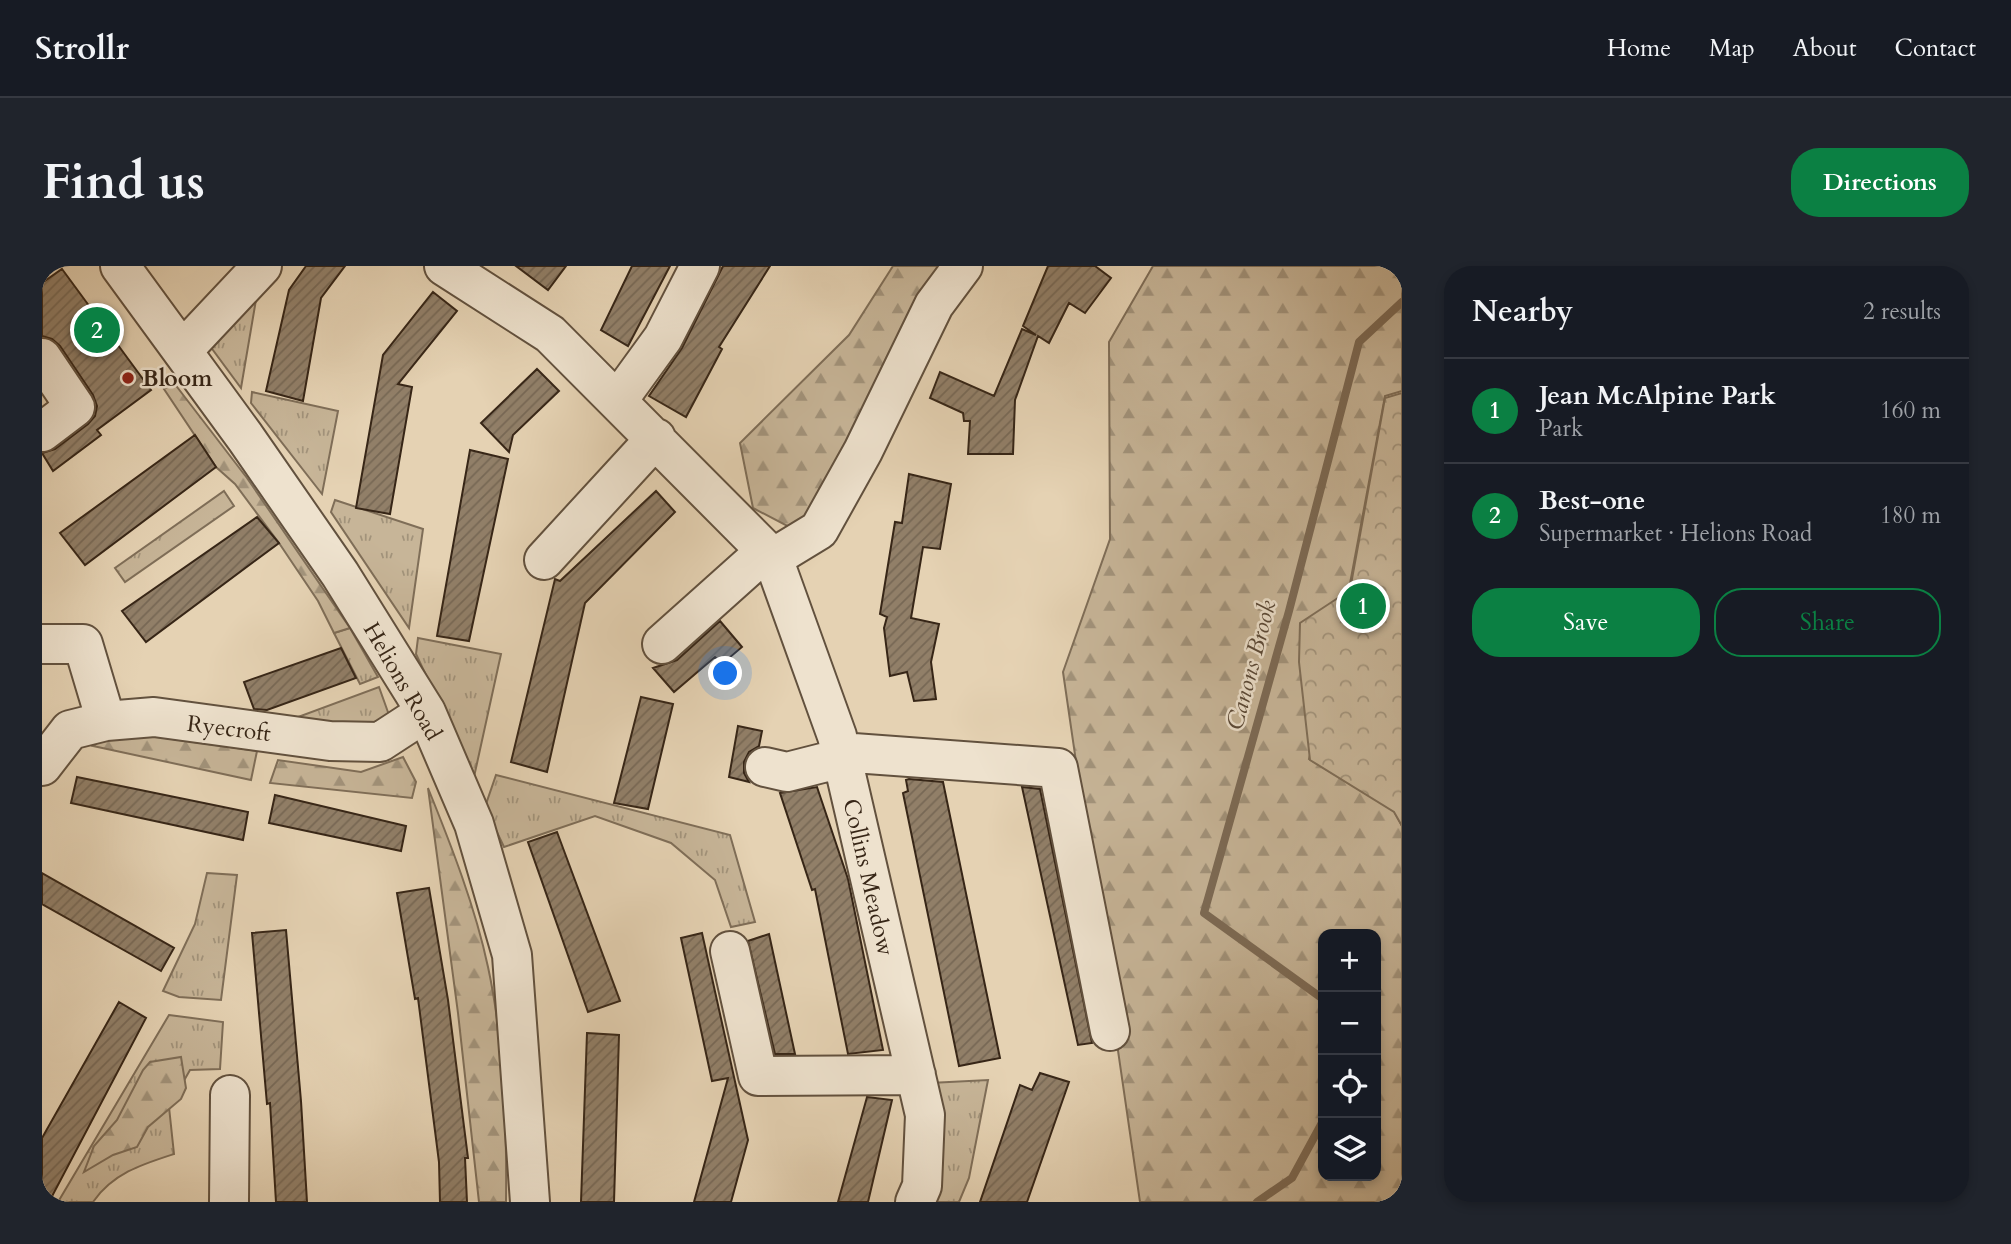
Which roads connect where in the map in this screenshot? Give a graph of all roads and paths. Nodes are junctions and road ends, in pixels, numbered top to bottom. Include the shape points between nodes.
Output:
1 (120, 266) edge
2 (262, 266) edge
3 (444, 266) edge
4 (700, 266) edge
5 (963, 266) edge
6 (183, 350) junction
7 (42, 358) edge
8 (618, 400) junction
9 (42, 432) edge
10 (656, 438) junction
11 (770, 554) junction
12 (544, 560) dead end
13 (42, 644) edge
14 (662, 644) dead end
15 (426, 712) junction
16 (106, 721) junction
17 (841, 755) junction
18 (42, 766) edge
19 (765, 767) dead end
20 (730, 951) dead end
21 (1110, 1031) dead end
22 (916, 1075) junction
23 (230, 1095) dead end
24 (229, 1202) edge
25 (530, 1202) edge
26 (915, 1202) edge

1 - 6 street, Helions Road
2 - 6 street
3 - 8 street, Collins Meadow via 550,334
4 - 8 street via 663,338
5 - 11 street via 933,305 863,451 819,530
6 - 15 street, Helions Road via 340,574
7 - 9 street via 75,407
8 - 10 street, Collins Meadow
10 - 11 street, Collins Meadow
10 - 12 street
11 - 14 street
11 - 17 street, Collins Meadow
13 - 16 street via 83,644
15 - 16 street, Ryecroft via 380,742 330,741 154,717
15 - 25 street, Helions Road via 474,824 512,955
16 - 18 street, Ryecroft via 71,730
17 - 19 street via 787,772
17 - 21 street via 1058,768
17 - 22 street, Collins Meadow
20 - 22 street via 758,1076
22 - 26 street, Collins Meadow via 925,1115 922,1186
23 - 24 street

